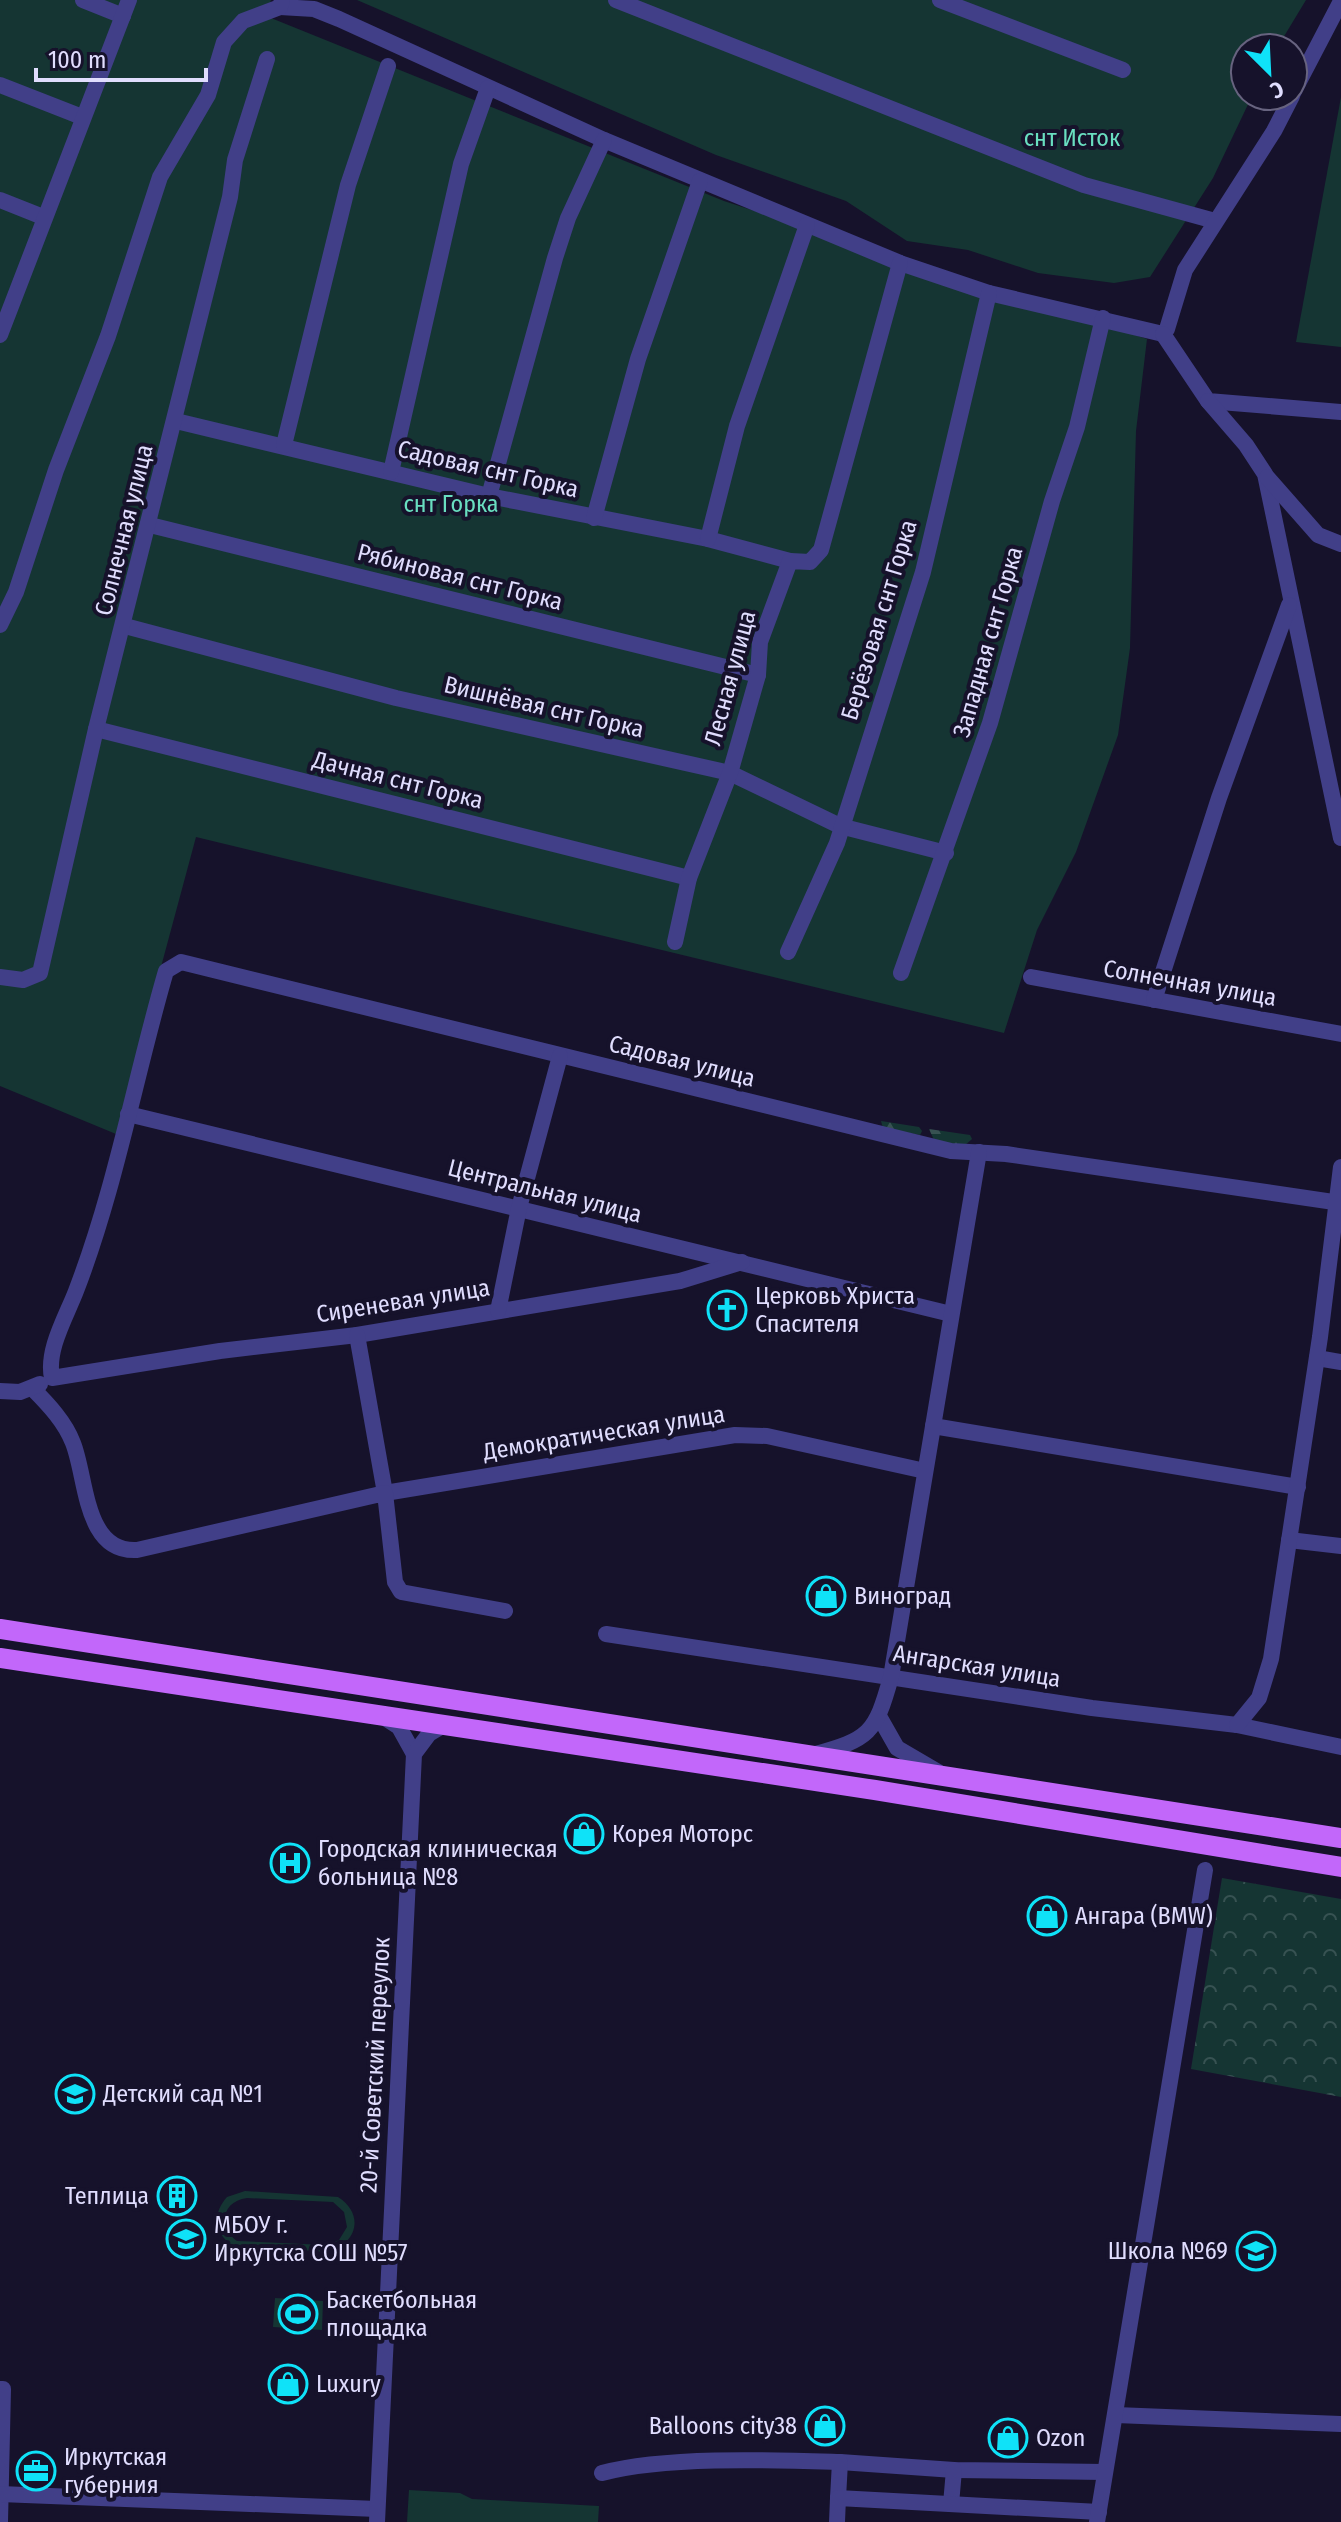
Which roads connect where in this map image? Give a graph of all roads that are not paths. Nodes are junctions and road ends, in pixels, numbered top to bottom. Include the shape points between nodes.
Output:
1 (83, 0) edge
2 (616, 0) edge
3 (940, 0) edge
4 (1341, 1) edge
5 (281, 4) edge
6 (126, 8) edge
7 (267, 59) dead end
8 (1309, 62) edge
9 (388, 66) dead end
10 (1123, 70) dead end
11 (0, 85) edge
12 (488, 88) junction
13 (1284, 112) edge
14 (82, 117) junction
15 (604, 140) junction
16 (700, 181) junction
17 (0, 200) edge
18 (43, 217) junction
19 (1215, 221) junction
20 (807, 225) junction
21 (900, 263) junction
22 (989, 293) junction
23 (3, 316) edge
24 (1103, 318) junction
25 (1163, 334) junction
26 (0, 335) edge
27 (1208, 401) junction
28 (1341, 412) edge
29 (176, 421) junction
30 (284, 445) junction
31 (391, 472) junction
32 (1265, 474) junction
33 (489, 496) junction
34 (594, 518) junction
35 (150, 525) junction
36 (708, 539) junction
37 (1341, 544) edge
38 (790, 561) junction
39 (1289, 604) junction
40 (0, 625) edge
41 (125, 626) junction
42 (758, 675) junction
43 (96, 729) junction
44 (730, 773) junction
45 (840, 826) junction
46 (1341, 838) edge
47 (946, 853) junction
48 (689, 878) junction
49 (675, 942) dead end
50 (788, 952) dead end
51 (901, 973) dead end
52 (0, 977) edge
53 (1031, 977) dead end
54 (1154, 1000) junction
55 (1341, 1034) edge
56 (560, 1056) junction
57 (128, 1114) junction
58 (979, 1152) junction
59 (1341, 1167) edge
60 (1339, 1203) edge
61 (519, 1208) junction
62 (742, 1262) junction
63 (498, 1311) junction
64 (951, 1314) junction
65 (357, 1335) junction
66 (1317, 1358) junction
67 (1341, 1362) edge
68 (60, 1377) junction
69 (33, 1389) junction
70 (0, 1391) edge
71 (933, 1426) junction
72 (925, 1471) junction
73 (1298, 1487) junction
74 (385, 1493) junction
75 (1289, 1540) junction
76 (1341, 1546) edge
77 (505, 1611) dead end
78 (0, 1629) edge
79 (606, 1634) dead end
80 (0, 1658) edge
81 (891, 1677) junction
82 (385, 1718) junction
83 (880, 1718) junction
84 (444, 1725) junction
85 (1237, 1725) junction
86 (1341, 1747) edge
87 (414, 1754) junction
88 (810, 1755) junction
89 (942, 1775) junction
90 (1341, 1838) edge
91 (1181, 1841) junction
92 (1240, 1850) junction
93 (1341, 1867) edge
94 (1205, 1870) junction
95 (0, 2389) edge
96 (1116, 2415) junction
97 (1341, 2424) edge
98 (840, 2462) junction
99 (954, 2470) junction
100 (1104, 2472) junction
101 (602, 2473) dead end
102 (0, 2494) edge
103 (838, 2498) junction
104 (951, 2504) junction
105 (377, 2515) edge
106 (1098, 2517) edge
107 (0, 2522) edge
108 (837, 2522) edge

1 - 6 street
2 - 19 street via 1084,185
3 - 10 street
4 - 8 street
5 - 12 street via 339,19
5 - 40 street via 243,21 224,42 208,95 160,177 108,336
6 - 14 street
7 - 29 street, Солнечная улица via 235,160
9 - 30 street via 348,185
11 - 14 street
12 - 15 street
12 - 31 street via 461,164
13 - 19 street
14 - 18 street
15 - 16 street
15 - 33 street via 555,258
16 - 20 street
16 - 34 street via 638,359
17 - 18 street
18 - 23 street
19 - 25 street via 1185,270
20 - 21 street
20 - 36 street via 737,426
21 - 22 street
21 - 38 street via 821,550 810,562
22 - 24 street
22 - 45 street, Берёзовая снт Горка via 923,572
23 - 26 street
24 - 25 street
24 - 47 street, Западная снт Горка via 1077,427
25 - 27 street
27 - 28 street
27 - 32 street
29 - 30 street, Садовая снт Горка
29 - 35 street, Солнечная улица
30 - 31 street, Садовая снт Горка
31 - 33 street, Садовая снт Горка
32 - 37 street via 1318,535
32 - 39 street
33 - 34 street, Садовая снт Горка
34 - 36 street, Садовая снт Горка
35 - 41 street, Солнечная улица
35 - 42 street, Рябиновая снт Горка
36 - 38 street, Садовая снт Горка
38 - 42 street, Лесная улица via 760,642
39 - 46 street
39 - 54 street
41 - 43 street, Солнечная улица
41 - 44 street, Вишнёвая снт Горка via 396,698
42 - 44 street, Лесная улица
43 - 48 street, Дачная снт Горка
43 - 52 street, Солнечная улица via 40,973 23,980
44 - 45 street, Вишнёвая снт Горка
44 - 48 street, Лесная улица
45 - 47 street, Вишнёвая снт Горка
45 - 50 street, Берёзовая снт Горка
47 - 51 street, Западная снт Горка
48 - 49 street, Лесная улица
53 - 54 street, Солнечная улица
54 - 55 street, Солнечная улица
56 - 57 street, Садовая улица via 181,962 166,971
56 - 58 street, Садовая улица via 939,1148
56 - 61 street
57 - 61 street, Центральная улица
57 - 68 street, Садовая улица via 103,1212 51,1357
58 - 60 street, Садовая улица
58 - 64 street
59 - 60 street
60 - 66 street
61 - 62 street, Центральная улица
61 - 63 street
62 - 63 street, Сиреневая улица via 680,1281
62 - 64 street, Центральная улица
63 - 65 street, Сиреневая улица
64 - 71 street
65 - 68 street, Сиреневая улица
65 - 74 street
66 - 67 street
66 - 73 street
68 - 69 street
69 - 70 street
69 - 74 street, Демократическая улица via 70,1435 99,1531 122,1549 137,1550
71 - 72 street
71 - 73 street
72 - 74 street, Демократическая улица via 779,1438 735,1435
72 - 81 street
73 - 75 street
74 - 77 street via 395,1582 401,1592
75 - 76 street
75 - 85 street via 1265,1685
78 - 88 main road
79 - 81 street, Ангарская улица
80 - 82 main road
81 - 83 street
81 - 85 street, Ангарская улица
82 - 84 main road
82 - 87 street via 399,1727
83 - 88 street via 860,1737
83 - 89 street via 897,1748
84 - 87 street
84 - 91 main road
85 - 86 street, Ангарская улица
87 - 105 street, 20-й Советский переулок
88 - 89 main road
89 - 90 main road
91 - 92 main road
91 - 94 street via 1197,1854
92 - 93 main road
92 - 94 street via 1219,1856
94 - 96 street
95 - 102 street
96 - 97 street
96 - 100 street
98 - 99 street
98 - 101 street via 624,2467
98 - 103 street
99 - 100 street
99 - 104 street
100 - 106 street
102 - 105 street
102 - 107 street
103 - 104 street
103 - 108 street
104 - 106 street

